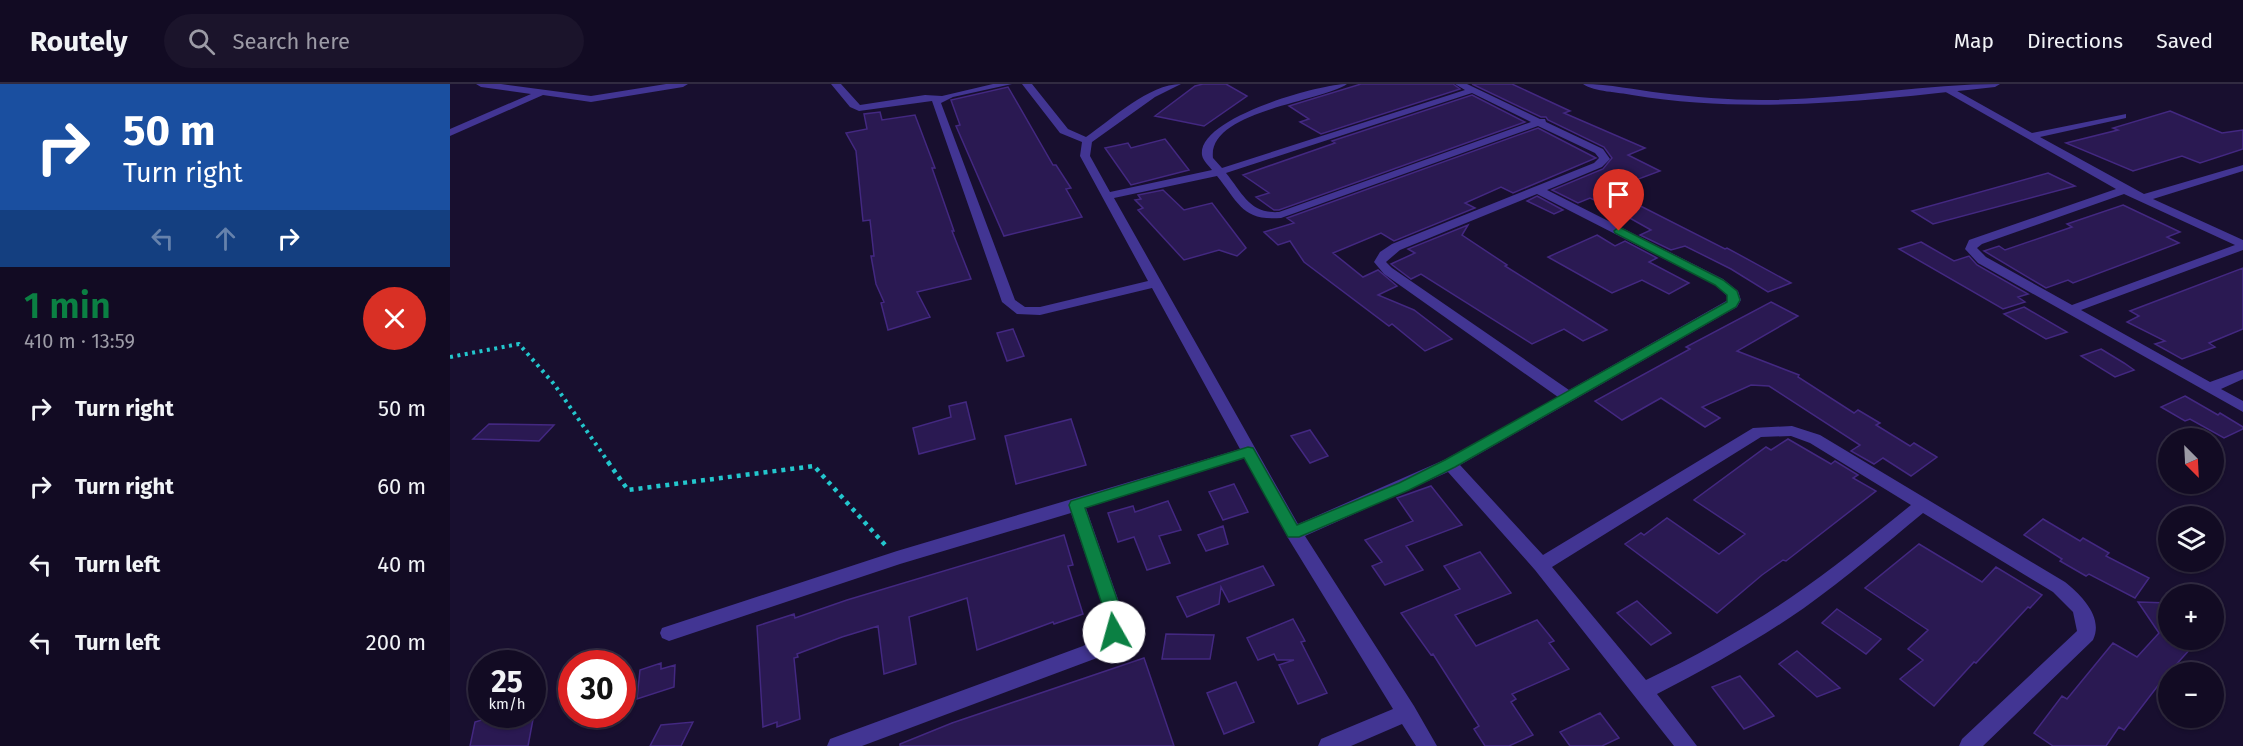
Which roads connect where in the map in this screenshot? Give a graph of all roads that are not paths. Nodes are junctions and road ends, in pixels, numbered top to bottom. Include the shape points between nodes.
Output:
1 (481, 84) edge
2 (683, 84) edge
3 (836, 84) edge
4 (1007, 84) edge
5 (1027, 84) edge
6 (1176, 84) edge
7 (1342, 84) edge
8 (1460, 84) edge
9 (1587, 84) edge
10 (1995, 84) edge
11 (1947, 89) junction
12 (1473, 90) junction
13 (543, 92) junction
14 (940, 98) junction
15 (2123, 116) dead end
16 (1542, 121) junction
17 (450, 133) edge
18 (2032, 136) junction
19 (1087, 141) junction
20 (2243, 168) edge
21 (1219, 172) junction
22 (1539, 190) junction
23 (2125, 190) junction
24 (1107, 196) junction
25 (2144, 198) junction
26 (2243, 245) edge
27 (1156, 282) junction
28 (2070, 310) junction
29 (2243, 374) edge
30 (2210, 388) junction
31 (1568, 397) junction
32 (2243, 407) edge
33 (1248, 452) junction
34 (1450, 464) junction
35 (1924, 503) junction
36 (1077, 505) junction
37 (1294, 533) junction
38 (1541, 565) junction
39 (669, 633) dead end
40 (1643, 691) junction
41 (1407, 712) junction
42 (837, 746) edge
43 (1328, 746) edge
44 (1427, 746) edge
45 (1687, 746) edge
46 (1969, 746) edge

1 - 13 street
2 - 13 street via 591,99
3 - 14 street via 859,108
4 - 14 street
5 - 19 street via 1064,131
6 - 19 street via 1152,95
7 - 21 street via 1260,110 1227,127 1208,145 1208,158
8 - 12 street
9 - 11 street via 1670,98 1755,104
10 - 11 street
11 - 18 street
12 - 16 street
12 - 21 street
13 - 17 street
14 - 27 street via 936,108 1009,302 1022,311 1040,311
15 - 18 street
16 - 21 street via 1275,216 1252,212
16 - 22 street via 1599,150 1605,159
18 - 23 street
19 - 24 street via 1085,156
20 - 25 street
21 - 24 street
22 - 31 street via 1396,247 1380,262
22 - 31 street via 1719,282 1735,300
23 - 25 street
23 - 28 street via 1973,243 1971,249 1982,260
24 - 27 street
25 - 26 street
26 - 28 street
27 - 33 street
28 - 30 street
29 - 30 street
30 - 32 street
31 - 34 street
33 - 36 street
33 - 37 street
34 - 37 street
34 - 38 street
35 - 38 street via 1815,439 1792,431 1758,432
35 - 40 street via 1779,615 1694,666
35 - 46 street via 2059,586 2085,615 2086,634
36 - 39 street via 897,558
36 - 42 street via 1116,619 1114,632 1107,641 1090,652
37 - 41 street
38 - 40 street
40 - 45 street
41 - 43 street
41 - 44 street

